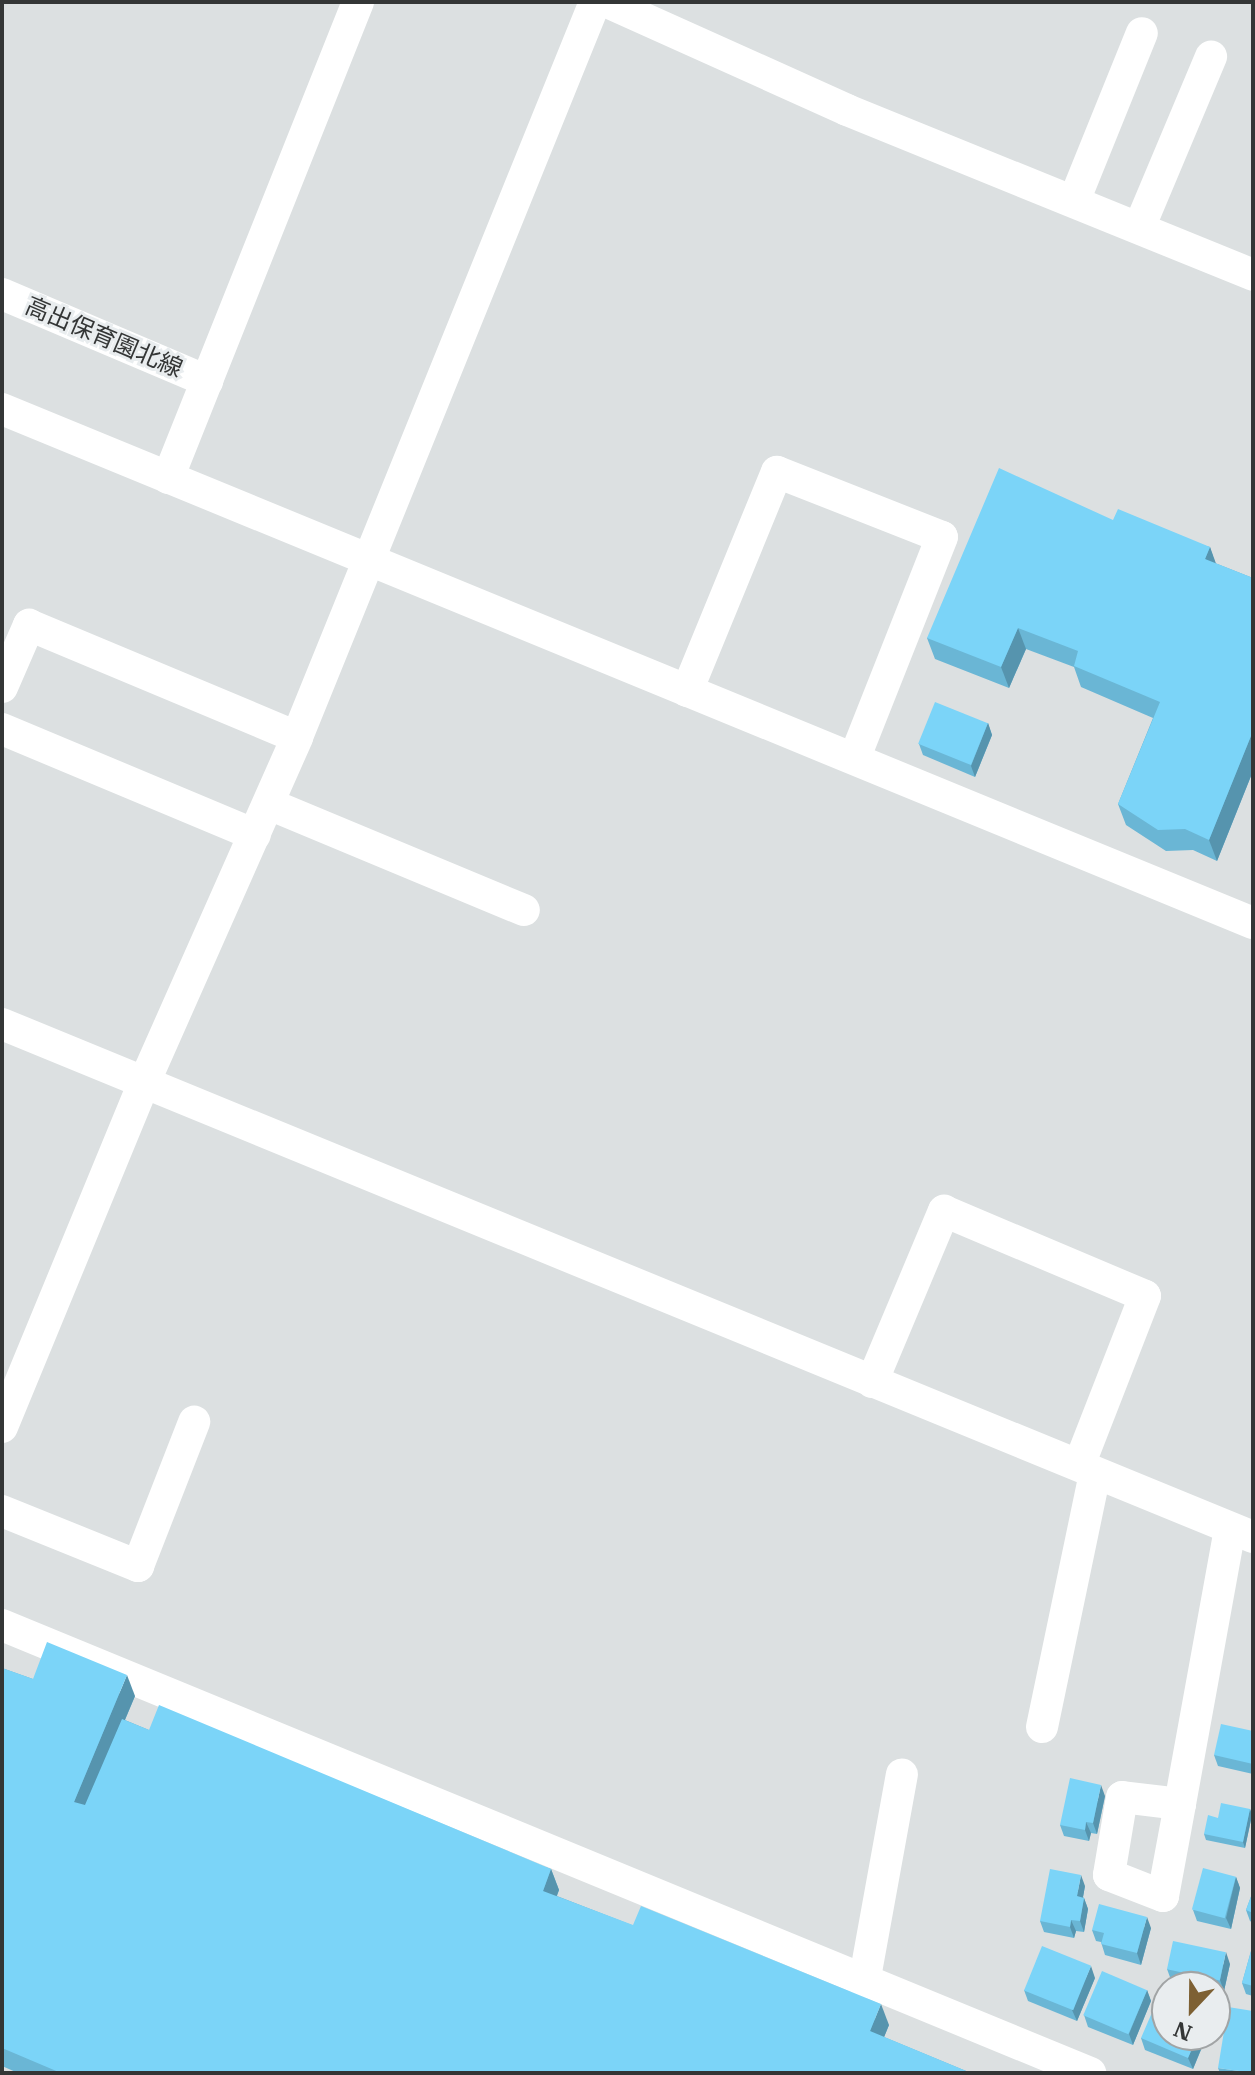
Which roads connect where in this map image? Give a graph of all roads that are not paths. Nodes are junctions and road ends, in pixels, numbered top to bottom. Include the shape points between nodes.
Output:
1 (358, 2) edge
2 (595, 2) edge
3 (607, 2) edge
4 (1142, 33) dead end
5 (1211, 57) dead end
6 (1074, 201) junction
7 (1139, 228) junction
8 (1253, 275) edge
9 (2, 294) edge
10 (207, 381) junction
11 (2, 409) edge
12 (168, 478) junction
13 (370, 561) junction
14 (2, 687) edge
15 (687, 691) junction
16 (2, 729) edge
17 (297, 737) junction
18 (855, 757) junction
19 (269, 804) junction
20 (255, 835) junction
21 (524, 910) dead end
22 (1253, 923) edge
23 (2, 1024) edge
24 (144, 1083) junction
25 (872, 1382) junction
26 (194, 1422) dead end
27 (2, 1427) edge
28 (1087, 1469) junction
29 (2, 1511) edge
30 (1242, 1533) edge
31 (2, 1625) edge
32 (1042, 1727) dead end
33 (902, 1774) dead end
34 (1180, 1804) dead end
35 (864, 1983) junction
36 (1090, 2073) edge

1 - 10 street
2 - 13 street
3 - 6 street via 745,66
4 - 6 street
5 - 7 street
6 - 7 street
7 - 8 street
9 - 10 street, 高出保育園北線
10 - 12 street
11 - 12 street
12 - 13 street
13 - 15 street
13 - 17 street
14 - 17 street via 29,625
15 - 18 street
15 - 18 street via 777,472 942,537
16 - 20 street
17 - 19 street
18 - 22 street
19 - 20 street
19 - 21 street
20 - 24 street
23 - 24 street
24 - 25 street
24 - 27 street
25 - 28 street
25 - 28 street via 944,1211 1145,1296
26 - 29 street via 138,1566
28 - 30 street
28 - 32 street
30 - 34 street
31 - 35 street
33 - 35 street
35 - 36 street

